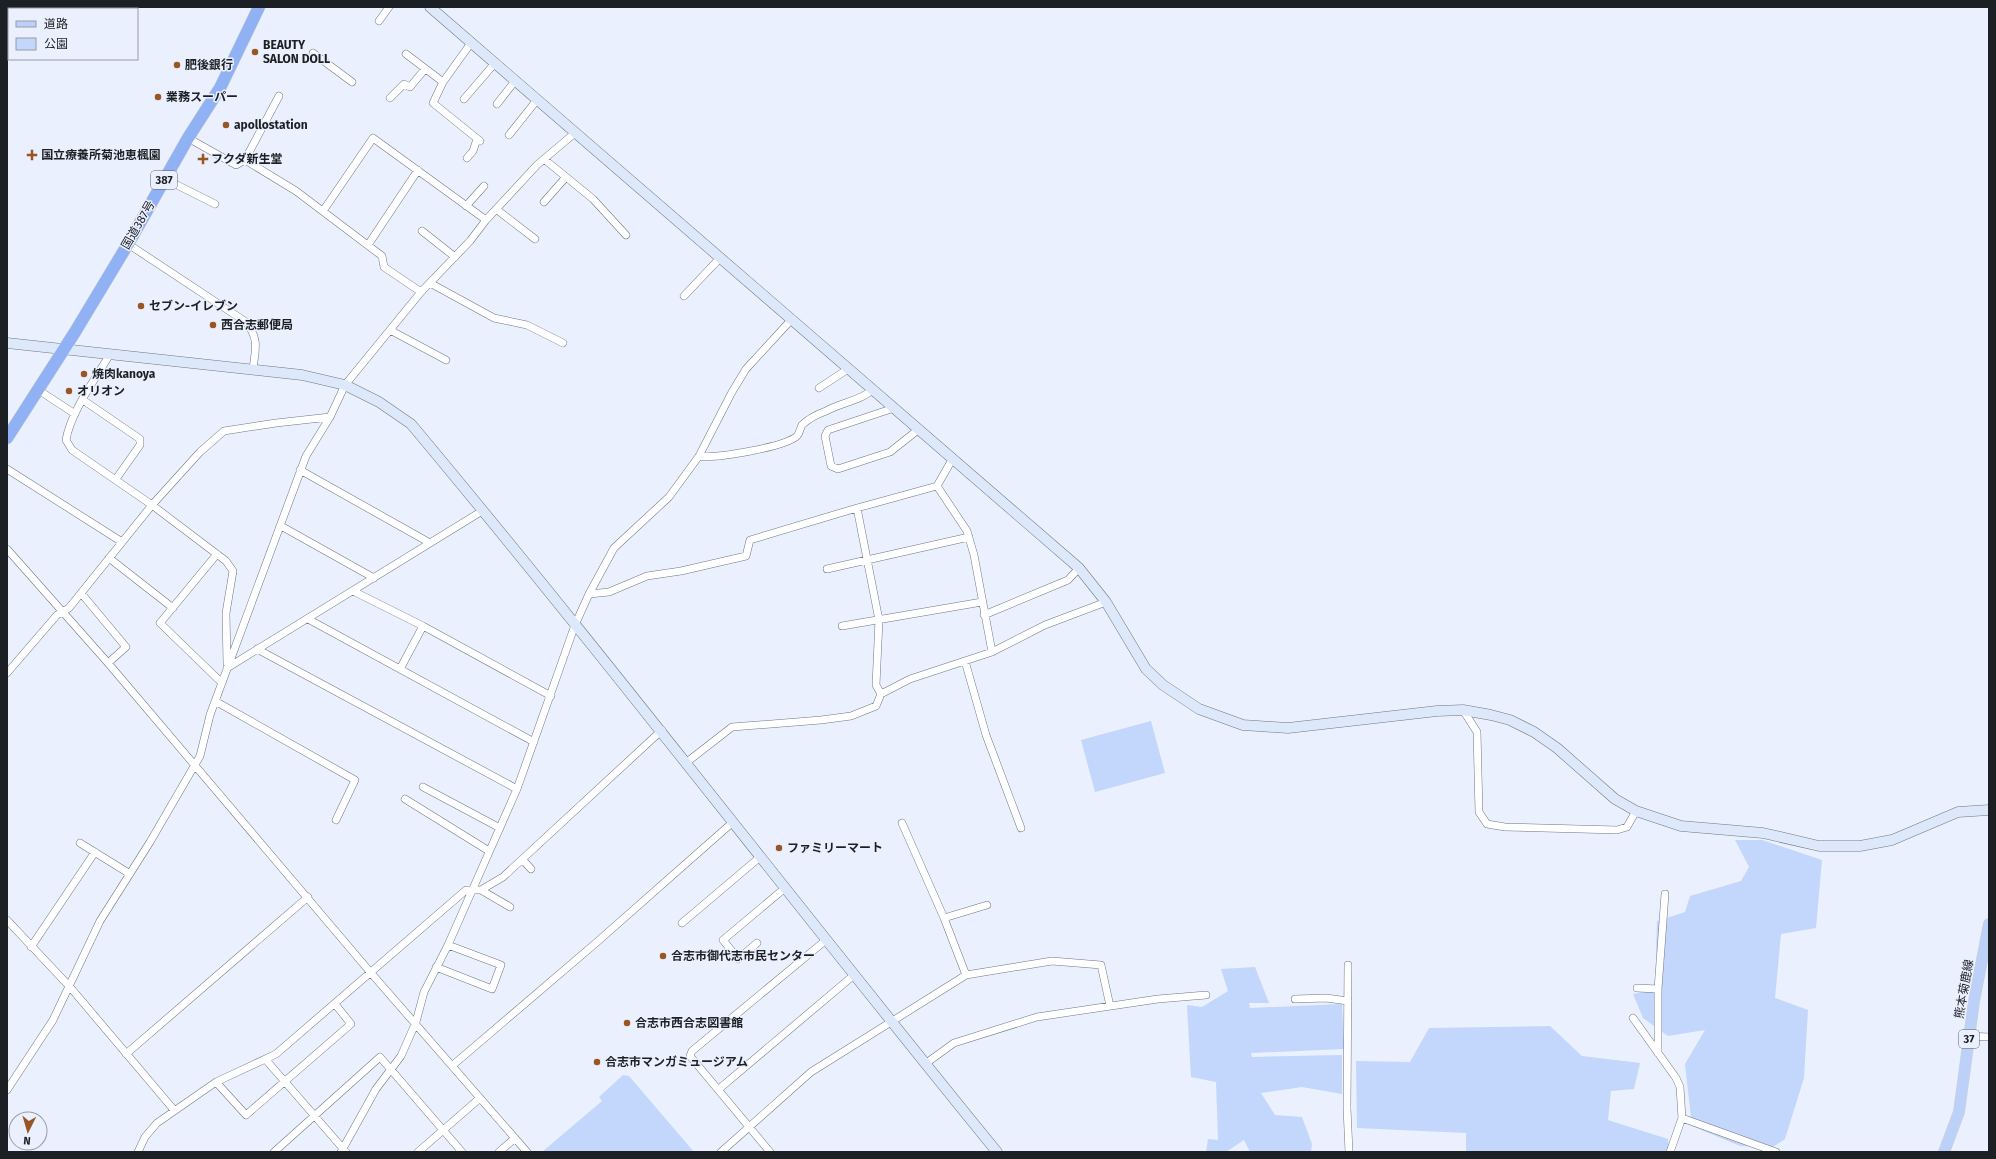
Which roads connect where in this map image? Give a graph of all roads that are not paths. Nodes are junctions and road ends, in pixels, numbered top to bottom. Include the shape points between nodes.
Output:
1 (259, 7) edge
2 (389, 7) edge
3 (430, 7) edge
4 (379, 21) dead end
5 (471, 43) junction
6 (313, 53) dead end
7 (406, 54) dead end
8 (495, 63) junction
9 (425, 69) junction
10 (515, 81) junction
11 (352, 82) dead end
12 (443, 82) junction
13 (279, 96) dead end
14 (390, 98) dead end
15 (464, 99) dead end
16 (537, 100) junction
17 (497, 104) dead end
18 (576, 132) junction
19 (509, 135) dead end
20 (188, 138) junction
21 (467, 158) dead end
22 (544, 159) junction
23 (245, 160) junction
24 (418, 170) junction
25 (566, 177) junction
26 (165, 179) junction
27 (484, 186) dead end
28 (544, 202) dead end
29 (215, 204) dead end
30 (466, 206) junction
31 (496, 209) junction
32 (323, 211) junction
33 (486, 220) junction
34 (422, 231) dead end
35 (626, 235) dead end
36 (535, 239) dead end
37 (128, 244) junction
38 (368, 245) junction
39 (455, 257) junction
40 (720, 258) junction
41 (430, 283) junction
42 (421, 292) junction
43 (684, 296) dead end
44 (791, 320) junction
45 (390, 330) junction
46 (7, 343) edge
47 (563, 343) dead end
48 (63, 349) junction
49 (110, 354) junction
50 (446, 360) dead end
51 (848, 369) junction
52 (253, 370) junction
53 (345, 385) junction
54 (819, 388) dead end
55 (37, 389) junction
56 (872, 390) junction
57 (83, 400) junction
58 (894, 408) junction
59 (75, 414) junction
60 (330, 417) junction
61 (919, 429) junction
62 (7, 438) edge
63 (699, 456) junction
64 (953, 458) junction
65 (7, 469) edge
66 (300, 470) junction
67 (116, 479) junction
68 (937, 486) junction
69 (152, 505) junction
70 (857, 508) junction
71 (482, 511) junction
72 (281, 526) junction
73 (969, 537) junction
74 (122, 542) junction
75 (430, 543) junction
76 (7, 549) edge
77 (217, 554) junction
78 (109, 558) junction
79 (868, 561) junction
80 (1080, 568) junction
81 (827, 569) dead end
82 (374, 578) junction
83 (353, 591) junction
84 (81, 593) junction
85 (589, 594) junction
86 (982, 602) junction
87 (1106, 602) junction
88 (173, 608) junction
89 (63, 612) junction
90 (984, 614) junction
91 (308, 619) junction
92 (879, 620) junction
93 (575, 625) junction
94 (423, 626) junction
95 (842, 626) dead end
96 (257, 649) junction
97 (992, 652) junction
98 (965, 661) junction
99 (108, 663) junction
100 (227, 668) junction
101 (400, 669) junction
102 (7, 673) edge
103 (222, 683) junction
104 (881, 694) junction
105 (551, 696) junction
106 (215, 701) junction
107 (1463, 710) junction
108 (662, 730) junction
109 (534, 742) junction
110 (687, 762) junction
111 (195, 765) junction
112 (423, 787) dead end
113 (517, 789) junction
114 (405, 799) dead end
115 (1989, 810) edge
116 (1636, 811) junction
117 (336, 820) dead end
118 (733, 822) junction
119 (902, 823) dead end
120 (500, 828) junction
121 (1021, 828) dead end
122 (80, 843) dead end
123 (95, 852) junction
124 (489, 852) junction
125 (760, 857) junction
126 (523, 860) junction
127 (531, 869) dead end
128 (130, 874) junction
129 (785, 888) junction
130 (472, 890) junction
131 (481, 890) junction
132 (1665, 894) dead end
133 (308, 897) junction
134 (987, 905) dead end
135 (510, 907) dead end
136 (944, 918) junction
137 (7, 920) edge
138 (682, 923) dead end
139 (1989, 924) edge
140 (826, 940) junction
141 (756, 943) dead end
142 (448, 945) junction
143 (31, 947) junction
144 (1348, 965) dead end
145 (436, 967) junction
146 (371, 973) junction
147 (854, 975) junction
148 (966, 975) junction
149 (70, 987) junction
150 (1637, 988) dead end
151 (1658, 989) junction
152 (1206, 995) dead end
153 (1296, 999) dead end
154 (1348, 1001) junction
155 (335, 1004) junction
156 (1110, 1006) junction
157 (1633, 1018) dead end
158 (416, 1022) junction
159 (891, 1022) junction
160 (1969, 1036) junction
161 (1989, 1038) edge
162 (1658, 1053) junction
163 (126, 1054) junction
164 (266, 1060) junction
165 (925, 1064) junction
166 (453, 1065) junction
167 (391, 1070) junction
168 (216, 1082) junction
169 (285, 1082) junction
170 (719, 1089) junction
171 (7, 1090) edge
172 (480, 1098) junction
173 (174, 1110) junction
174 (315, 1116) junction
175 (1682, 1118) junction
176 (750, 1127) junction
177 (443, 1130) junction
178 (515, 1138) junction
179 (343, 1151) edge
180 (1945, 1151) edge
181 (138, 1152) edge
182 (274, 1152) edge
183 (418, 1152) edge
184 (462, 1152) edge
185 (499, 1152) edge
186 (527, 1152) edge
187 (721, 1152) edge
188 (770, 1152) edge
189 (997, 1152) edge
190 (1349, 1152) edge
191 (1670, 1152) edge
192 (1776, 1152) edge

1 - 20 highway, 国道387号 / 387 via 220,88
2 - 4 street
3 - 5 street
5 - 8 street
5 - 12 street
6 - 11 street
7 - 9 street
8 - 10 street
8 - 15 street
9 - 12 street
9 - 14 street via 410,87 404,84
10 - 16 street
10 - 17 street
12 - 21 street via 433,103 479,140
13 - 23 street
16 - 18 street
16 - 19 street
18 - 22 street
18 - 40 street
20 - 23 street via 236,165
20 - 26 highway, 国道387号 / 387
22 - 25 street
22 - 31 street
23 - 32 street
24 - 30 street
24 - 32 street via 373,138
24 - 38 street
25 - 28 street
25 - 35 street via 593,199
26 - 29 street
26 - 37 highway, 国道387号 / 387
27 - 30 street
30 - 33 street
31 - 33 street
31 - 36 street
32 - 38 street
33 - 39 street
34 - 39 street
37 - 48 highway, 国道387号 / 387
37 - 52 street via 246,322 254,333 256,347
38 - 42 street via 382,256 384,266
39 - 41 street
40 - 43 street
40 - 44 street
41 - 42 street
41 - 47 street via 494,318 527,326
42 - 45 street
44 - 51 street
44 - 63 street via 746,369
45 - 50 street
45 - 53 street
46 - 48 street
48 - 49 street
48 - 55 highway, 国道387号 / 387
49 - 52 street
49 - 57 street
51 - 54 street
51 - 56 street
52 - 53 street via 302,375
53 - 60 street
53 - 71 street via 379,402 411,424
55 - 59 street
55 - 62 highway, 国道387号 / 387
56 - 58 street
56 - 63 street via 866,396 841,403 815,416 802,425 797,436 790,440 756,450 708,458
57 - 59 street
57 - 67 street via 140,440 140,445
58 - 61 street
58 - 61 street via 828,430 825,436 831,466 838,469 890,452
59 - 67 street via 66,440 72,450
60 - 66 street
60 - 69 street via 224,431 200,452
61 - 64 street
63 - 85 street via 669,497 614,548
64 - 68 street
64 - 80 street
65 - 74 street
66 - 72 street
66 - 75 street
67 - 69 street
68 - 70 street
68 - 73 street
69 - 74 street
69 - 77 street
70 - 79 street
70 - 85 street via 750,540 746,556 647,576 609,592
71 - 75 street
71 - 93 street
72 - 82 street
72 - 100 street
73 - 79 street
73 - 86 street
74 - 78 street
75 - 82 street
76 - 89 street
77 - 88 street
77 - 100 street via 233,571 226,613
78 - 84 street
78 - 88 street
79 - 81 street
79 - 92 street
80 - 87 street
80 - 90 street via 1068,580
82 - 83 street
83 - 91 street
83 - 94 street
84 - 89 street
84 - 99 street via 126,647
85 - 93 street
86 - 90 street
86 - 92 street
87 - 97 street via 1045,625
87 - 107 street via 1146,669 1163,685 1199,709 1232,722 1288,728
88 - 103 street via 160,623
89 - 99 street
89 - 102 street via 57,614
90 - 97 street
91 - 96 street
91 - 101 street
92 - 95 street
92 - 104 street via 876,685
93 - 105 street
93 - 108 street
94 - 101 street
94 - 105 street
96 - 100 street
96 - 113 street
97 - 98 street
98 - 104 street via 910,679
98 - 121 street via 986,735
99 - 111 street
100 - 103 street
101 - 109 street
103 - 106 street
104 - 110 street via 876,706 851,716 732,727
105 - 109 street
106 - 111 street via 200,756
106 - 117 street via 355,780
107 - 116 street via 1498,716 1534,732 1557,748 1615,799
107 - 116 street via 1477,732 1479,812 1487,824 1505,827 1617,830 1627,827
108 - 110 street
108 - 126 street
109 - 113 street
110 - 118 street
111 - 128 street
111 - 133 street
112 - 120 street
113 - 120 street
114 - 124 street
115 - 116 street via 1958,812 1892,840 1841,847 1819,846 1743,830 1681,826
118 - 125 street
118 - 166 street
119 - 136 street
120 - 124 street
122 - 123 street
123 - 128 street
123 - 143 street
124 - 130 street
125 - 129 street
125 - 138 street
126 - 127 street
126 - 131 street
128 - 149 street via 100,921
129 - 140 street
129 - 141 street via 723,940 738,959
130 - 131 street
130 - 142 street
130 - 146 street via 466,890
131 - 135 street
132 - 151 street
133 - 146 street
133 - 163 street
134 - 136 street
136 - 148 street
137 - 143 street
139 - 160 main road, 熊本菊鹿線 / 37
140 - 147 street
140 - 170 street via 692,1051 690,1056
142 - 145 street
142 - 145 street via 501,965 492,989
143 - 149 street
144 - 154 street
145 - 158 street via 424,992
146 - 155 street
146 - 158 street
147 - 159 street
147 - 170 street
148 - 156 street via 1052,961 1101,965
148 - 159 street
149 - 163 street
149 - 171 street via 54,1020
150 - 151 street
151 - 162 street
152 - 156 street
153 - 154 street via 1326,998
154 - 190 street
155 - 164 street
155 - 169 street via 351,1024
156 - 165 street via 1037,1017 954,1043
157 - 162 street
158 - 166 street
158 - 167 street via 402,1056
159 - 165 street
159 - 176 street via 811,1072
160 - 161 street
160 - 180 main road, 熊本菊鹿線 / 37 via 1958,1112
162 - 175 street via 1680,1087
163 - 173 street
164 - 168 street
164 - 169 street
165 - 189 street
166 - 172 street
167 - 174 street via 380,1057
167 - 177 street
167 - 179 street via 376,1089
168 - 169 street via 246,1115
168 - 173 street
169 - 174 street
170 - 176 street
172 - 177 street
172 - 178 street
173 - 181 street via 157,1122
174 - 179 street
174 - 182 street
175 - 191 street
175 - 192 street
176 - 187 street
176 - 188 street
177 - 183 street
177 - 184 street
178 - 185 street
178 - 186 street

